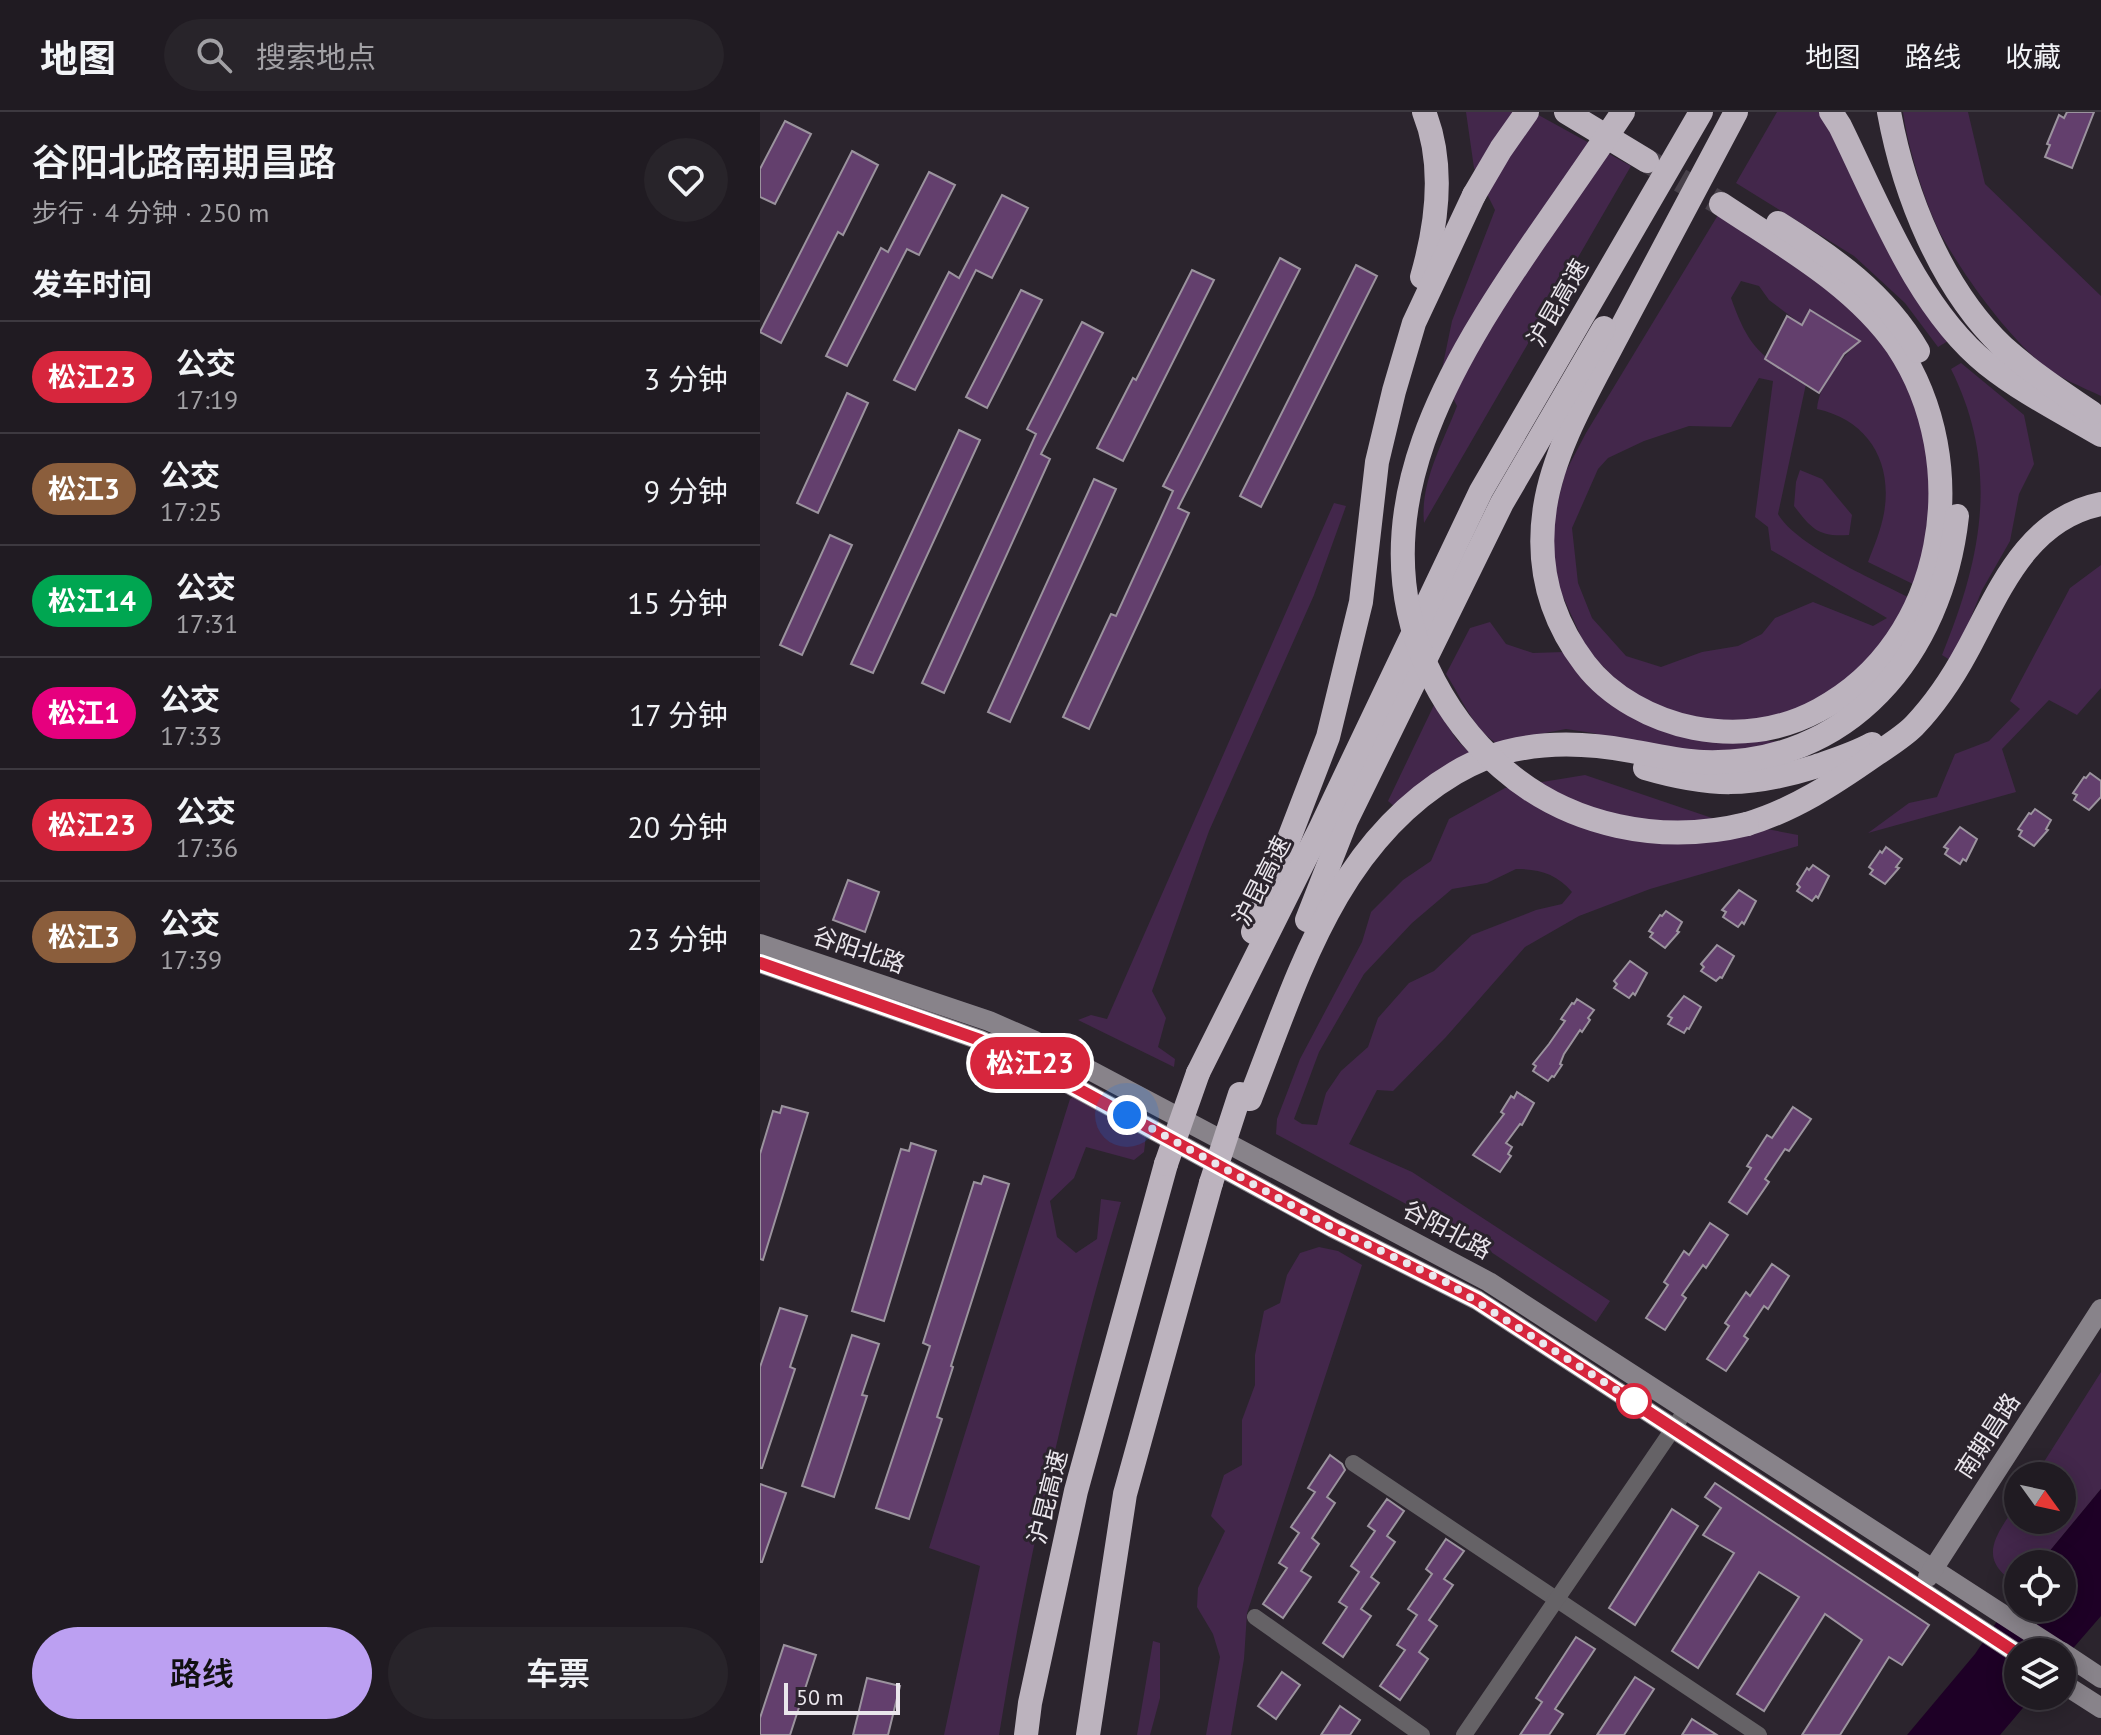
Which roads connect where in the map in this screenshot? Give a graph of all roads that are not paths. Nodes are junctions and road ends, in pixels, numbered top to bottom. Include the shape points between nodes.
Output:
1 (1424, 112) edge
2 (1527, 112) edge
3 (1566, 112) edge
4 (1596, 112) edge
5 (1623, 112) edge
6 (1701, 112) edge
7 (1734, 112) edge
8 (1831, 112) edge
9 (1889, 112) edge
10 (1414, 323) junction
11 (2101, 418) edge
12 (2101, 435) edge
13 (2101, 504) edge
14 (1933, 702) junction
15 (1592, 747) junction
16 (760, 944) edge
17 (760, 963) edge
18 (1198, 1073) junction
19 (1245, 1096) junction
20 (2101, 1309) edge
21 (1686, 1410) junction
22 (1674, 1427) junction
23 (1353, 1463) dead end
24 (1934, 1568) junction
25 (1919, 1591) junction
26 (1556, 1599) junction
27 (1255, 1617) dead end
28 (2040, 1638) edge
29 (2004, 1645) edge
30 (2076, 1662) edge
31 (2101, 1678) edge
32 (2076, 1692) edge
33 (2101, 1708) edge
34 (1026, 1735) edge
35 (1088, 1735) edge
36 (1422, 1735) edge
37 (1464, 1735) edge
38 (1759, 1735) edge

1 - 10 highway via 1436,161 1437,207
2 - 10 highway, bridge via 1474,195
3 - 4 highway via 1651,154
5 - 14 highway, bridge via 1501,291 1443,391 1421,446 1406,503 1405,593 1419,649 1443,699 1491,758 1530,790 1575,813 1624,828 1677,834 1747,824 1784,810 1837,781 1913,727
6 - 18 highway, 沪昆高速 via 1481,491
7 - 15 highway via 1611,349 1550,484 1542,545 1545,579 1570,645 1592,673 1645,712 1675,725 1707,731 1776,728 1839,699 1864,679 1886,656 1919,602 1930,571 1938,538 1941,477 1936,442 1927,409 1896,345 1848,293 1724,198 1832,256 1887,307 1909,336 1944,406 1958,477 1954,543 1920,640 1901,669 1853,719 1782,754 1743,762 1701,762
7 - 19 highway via 1502,503 1346,821
8 - 12 highway via 1903,256 1943,316 1984,362
9 - 11 highway via 1907,185 1946,272 2000,344
10 - 18 highway via 1377,462 1361,602 1328,737
13 - 14 highway via 2056,522 2031,543
14 - 15 highway via 1859,752 1744,784 1697,782 1623,762
15 - 19 highway via 1549,743 1502,752 1457,771 1414,801 1353,869 1328,908
16 - 21 main road, 谷阳北路 via 1035,1041 1468,1270
17 - 22 main road, 谷阳北路 via 1023,1059 1333,1228 1446,1282
18 - 34 highway, 沪昆高速, bridge via 1166,1164 1076,1491
19 - 35 highway, bridge via 1125,1494
20 - 24 main road, 南期昌路
21 - 22 street
21 - 24 main road, 谷阳北路
22 - 25 main road, 谷阳北路
22 - 26 street
23 - 26 street
24 - 25 main road, 南期昌路
24 - 28 main road, 谷阳北路
25 - 29 main road, 谷阳北路
26 - 37 street
26 - 38 street
27 - 36 street
30 - 31 main road, 谷阳北路
32 - 33 main road

